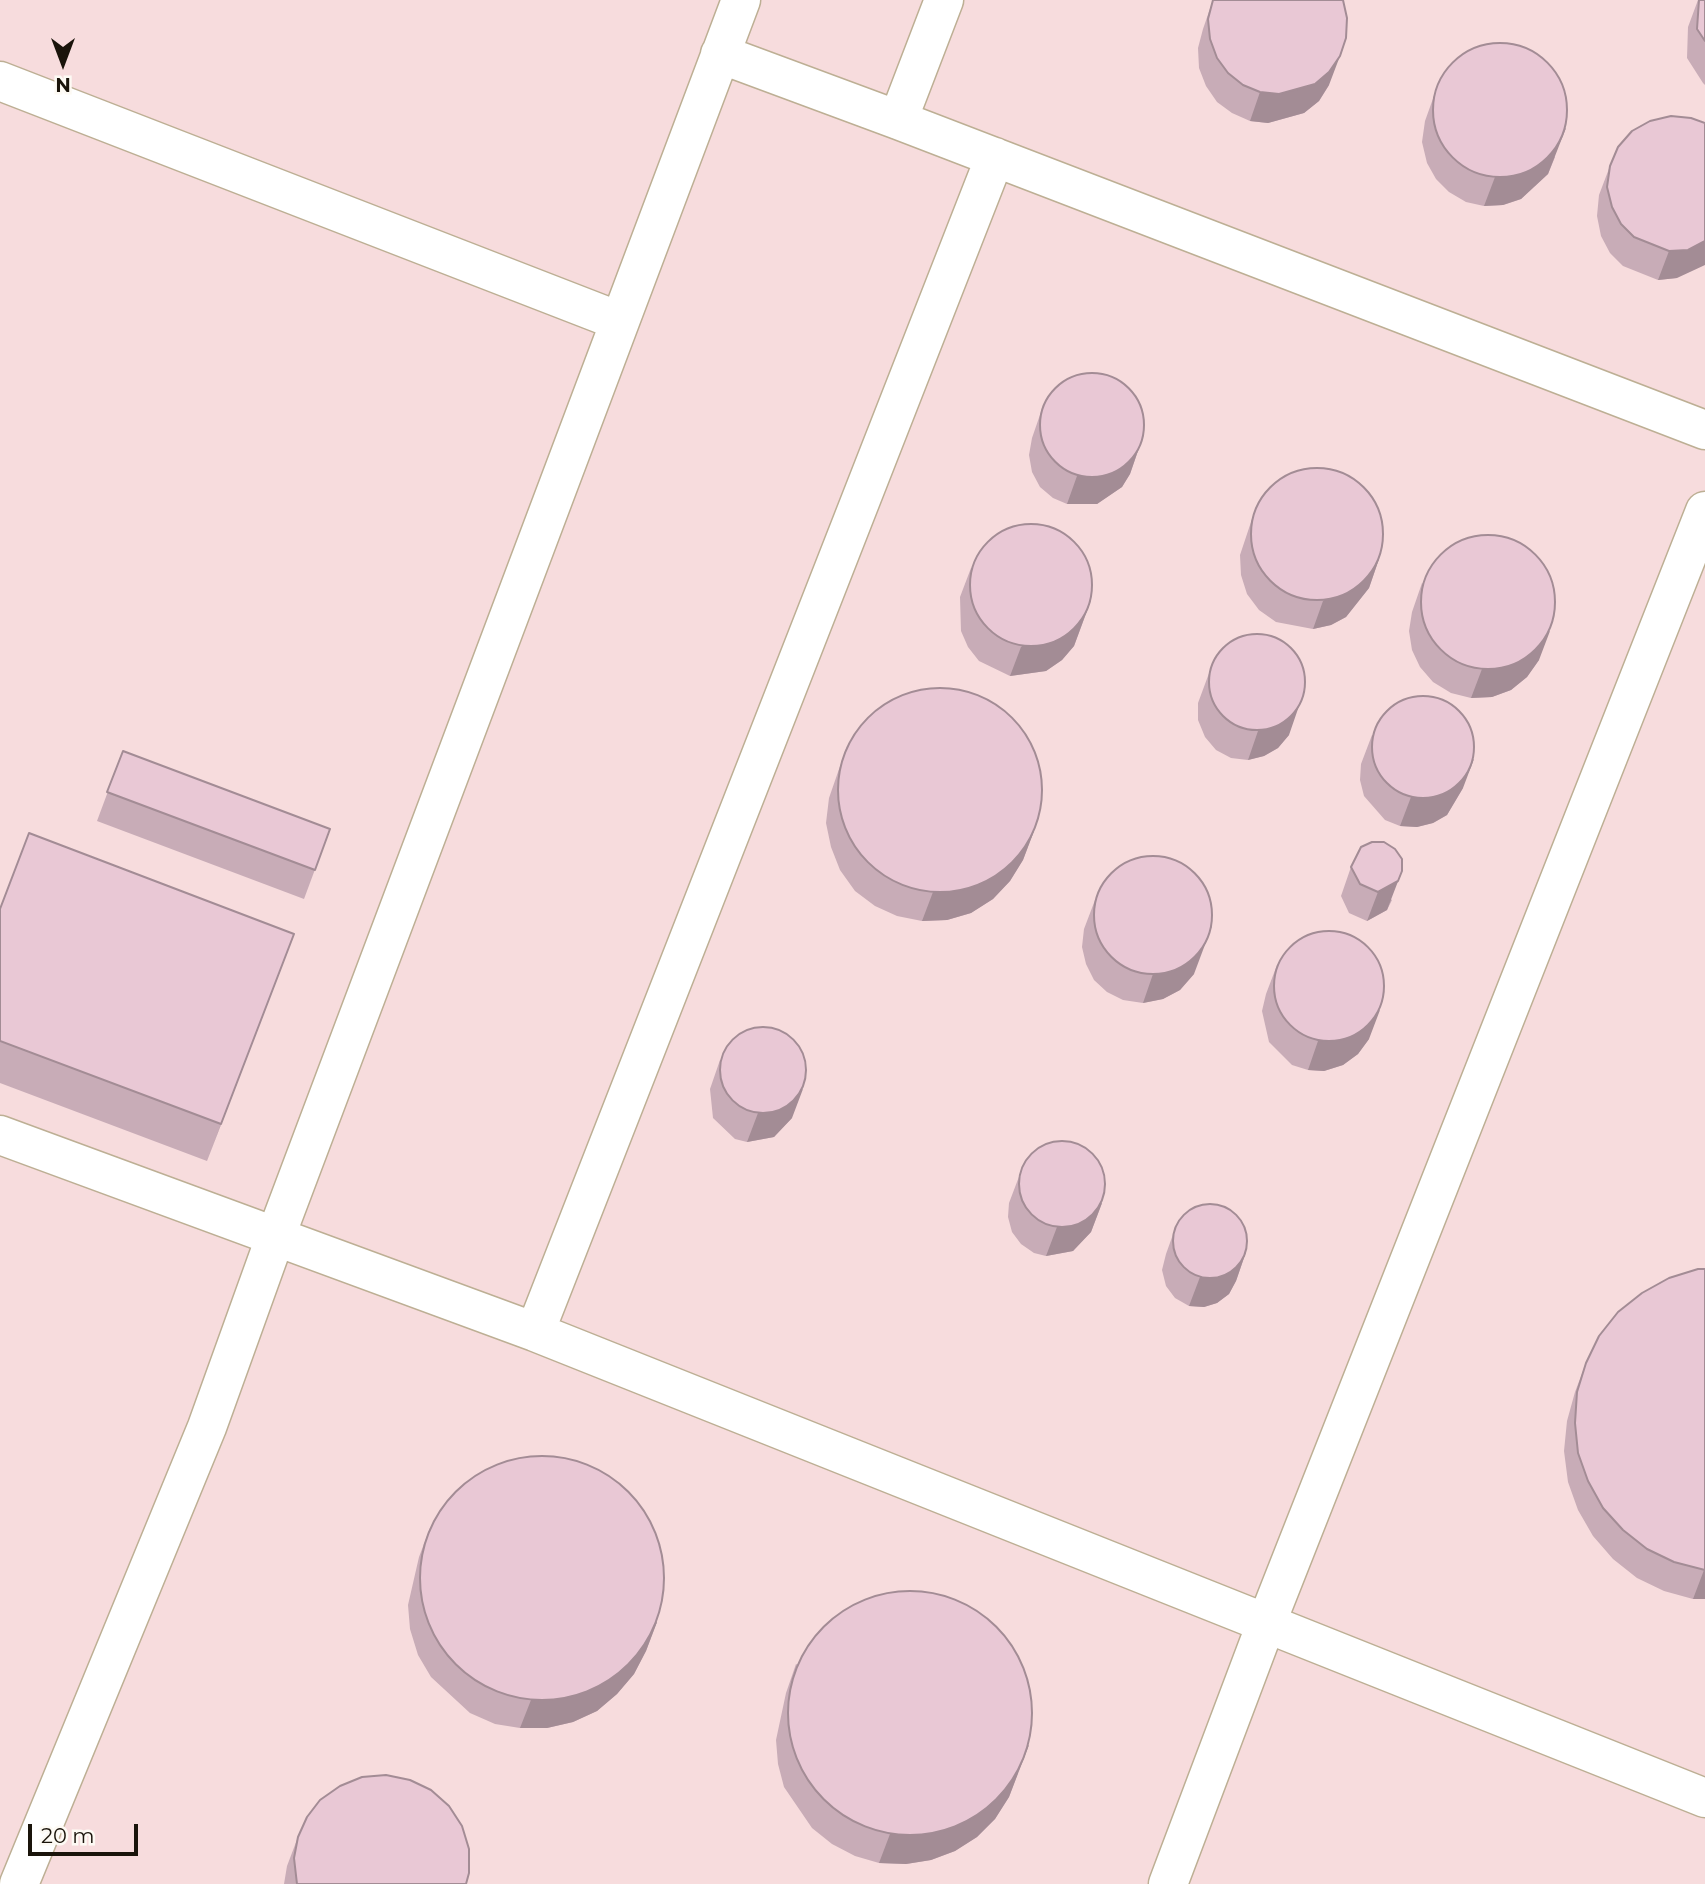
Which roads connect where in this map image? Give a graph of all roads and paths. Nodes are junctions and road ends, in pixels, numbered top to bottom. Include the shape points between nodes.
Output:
1 (741, 0) edge
2 (944, 0) edge
3 (720, 54) junction
4 (0, 81) edge
5 (898, 120) junction
6 (995, 157) junction
7 (620, 321) junction
8 (1705, 430) edge
9 (1705, 511) edge
10 (0, 1135) edge
11 (275, 1238) junction
12 (535, 1332) junction
13 (1266, 1624) junction
14 (1705, 1798) edge
15 (19, 1884) edge
16 (1168, 1884) edge

1 - 3 lane
2 - 5 lane
3 - 5 lane
3 - 7 lane
4 - 7 lane
5 - 6 lane
6 - 8 lane
6 - 12 lane
7 - 11 lane
9 - 13 lane
10 - 11 lane
11 - 12 lane
11 - 15 lane via 207,1427
12 - 13 lane
13 - 14 lane
13 - 16 lane

